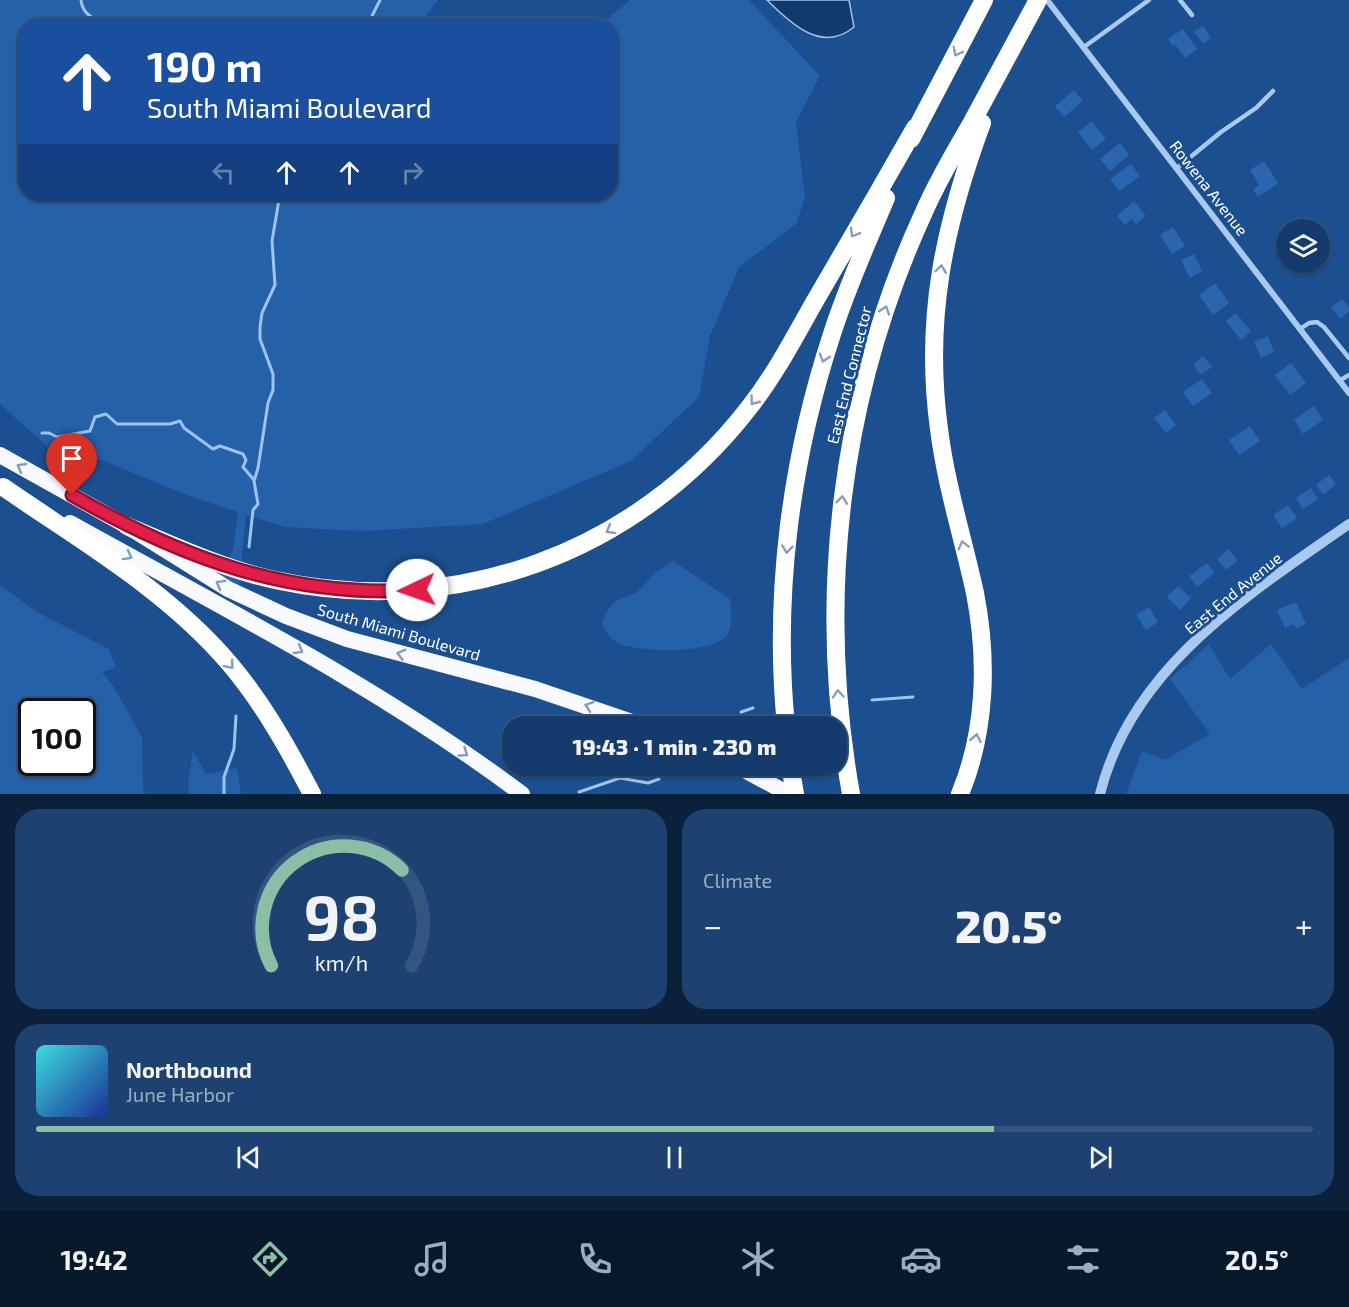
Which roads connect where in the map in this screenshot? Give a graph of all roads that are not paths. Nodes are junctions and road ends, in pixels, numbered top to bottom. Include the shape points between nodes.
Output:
1 (984, 0) edge
2 (1038, 0) edge
3 (1047, 0) edge
4 (1149, 0) edge
5 (1180, 0) edge
6 (1192, 15) dead end
7 (1084, 47) junction
8 (1002, 67) junction
9 (1274, 91) dead end
10 (915, 128) junction
11 (1177, 168) junction
12 (1300, 329) junction
13 (1349, 358) edge
14 (1349, 375) edge
15 (1339, 381) junction
16 (1349, 393) edge
17 (0, 455) edge
18 (2, 486) edge
19 (1349, 524) edge
20 (127, 526) junction
21 (615, 716) edge
22 (786, 716) edge
23 (756, 776) edge
24 (792, 776) edge
25 (783, 790) edge
26 (312, 794) edge
27 (522, 794) edge
28 (795, 794) edge
29 (850, 794) edge
30 (960, 794) edge
31 (1100, 794) edge

1 -> 10 highway, East End Connector
2 - 8 highway, East End Connector
3 - 7 street, Rowena Avenue
4 - 7 lane
5 - 6 lane
7 - 11 street, Rowena Avenue
29 -> 8 highway, East End Connector via 834,625 839,531 852,438 874,345 905,255 940,178
30 -> 8 highway via 971,763 980,715 982,642 941,443 935,322 952,210
9 - 11 lane
10 -> 20 highway via 786,354 744,414 701,462 664,494 581,546 473,582 417,590 368,591 304,585 249,573
10 -> 22 highway, East End Connector via 836,322 806,427 784,574
11 - 12 street, Rowena Avenue
12 - 13 lane via 1317,322
12 - 15 street, Rowena Avenue
14 - 15 lane
15 - 16 street, Rowena Avenue
20 -> 17 highway, South Miami Boulevard
18 -> 26 highway via 158,595 195,627 258,700
18 -> 27 highway via 343,676
19 - 31 street, East End Avenue via 1250,594 1207,630 1157,682 1132,715 1116,746
21 -> 20 highway, South Miami Boulevard via 535,689 316,628 228,589
23 - 25 highway
24 - 28 highway

